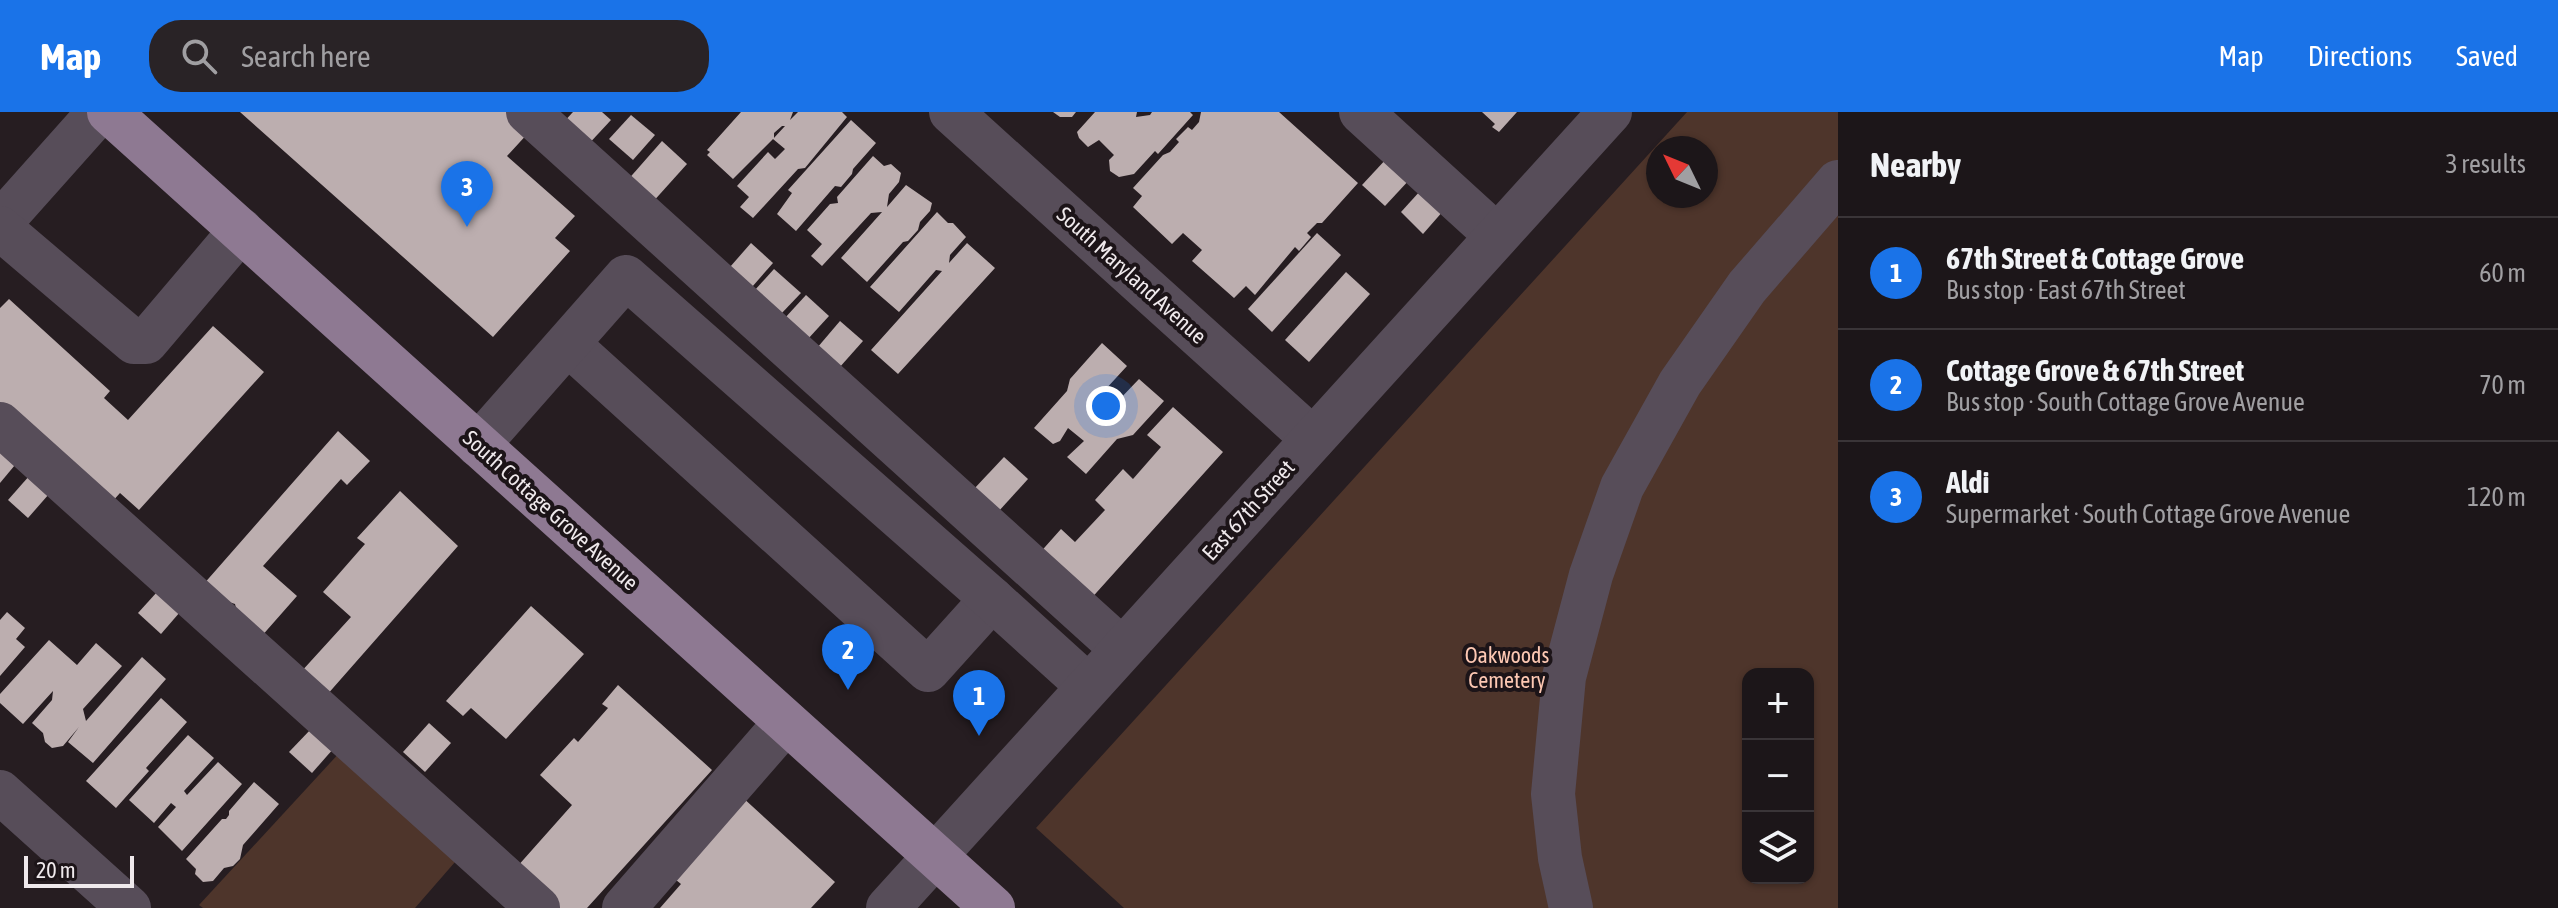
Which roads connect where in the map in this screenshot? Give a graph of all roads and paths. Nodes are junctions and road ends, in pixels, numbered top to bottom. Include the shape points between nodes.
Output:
1 (99, 112) edge
2 (109, 112) edge
3 (528, 112) edge
4 (951, 112) edge
5 (1361, 112) edge
6 (1610, 112) edge
7 (1838, 182) edge
8 (0, 226) edge
9 (241, 230) junction
10 (1497, 236) junction
11 (568, 344) junction
12 (0, 424) edge
13 (1313, 439) junction
14 (478, 445) junction
15 (992, 599) junction
16 (1122, 649) junction
17 (1088, 686) junction
18 (786, 722) junction
19 (0, 792) edge
20 (935, 855) junction
21 (531, 906) edge
22 (129, 908) edge
23 (624, 908) edge
24 (888, 908) edge
25 (993, 908) edge
26 (1571, 908) edge

1 - 8 street
2 - 9 main road, South Cottage Grove Avenue
3 - 16 street
4 - 13 street, South Maryland Avenue
5 - 10 street
6 - 10 street, East 67th Street
7 - 26 street via 1747,287 1680,383 1622,487 1564,677 1553,794
8 - 9 street via 134,342 146,342
9 - 14 main road, South Cottage Grove Avenue
10 - 13 street, East 67th Street
11 - 14 street
11 - 15 street via 626,277
11 - 15 street via 928,670
12 - 21 street
13 - 16 street, East 67th Street
14 - 18 main road, South Cottage Grove Avenue
15 - 17 street
16 - 17 street, East 67th Street
17 - 20 street, East 67th Street
18 - 20 main road, South Cottage Grove Avenue
18 - 23 street
19 - 22 street
20 - 24 street, East 67th Street
20 - 25 main road, South Cottage Grove Avenue

